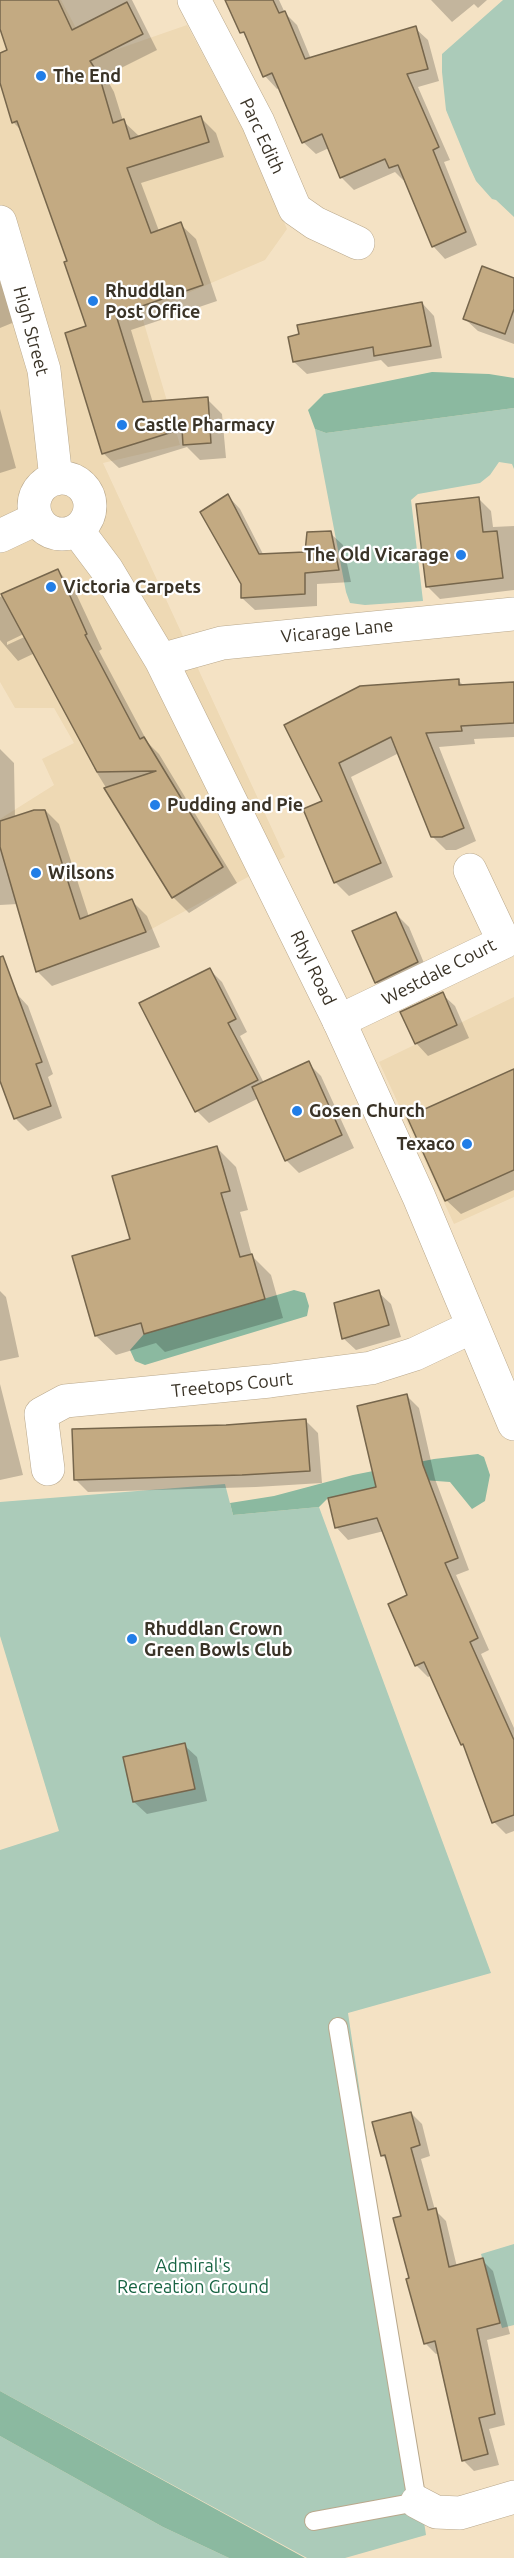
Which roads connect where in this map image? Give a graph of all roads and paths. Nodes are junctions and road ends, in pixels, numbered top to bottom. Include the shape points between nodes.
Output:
1 (194, 0) edge
2 (0, 222) edge
3 (358, 243) dead end
4 (56, 479) junction
5 (36, 519) junction
6 (77, 530) junction
7 (0, 536) edge
8 (514, 614) edge
9 (161, 660) junction
10 (470, 870) dead end
11 (339, 1021) junction
12 (472, 1327) junction
13 (514, 1424) edge
14 (48, 1469) dead end
15 (338, 2026) dead end
16 (417, 2502) junction
17 (513, 2503) edge
18 (314, 2521) dead end

1 - 3 street, Parc Edith via 258,122 295,209
2 - 4 street, High Street via 44,370
4 - 5 street via 39,488 33,509
4 - 6 street via 75,481 88,495 89,514
5 - 6 street via 50,532 68,534
5 - 7 street
6 - 9 street, Rhyl Road via 107,570
8 - 9 street, Vicarage Lane via 222,643
9 - 11 street, Rhyl Road
10 - 11 street, Westdale Court via 504,942
11 - 12 street, Rhyl Road via 419,1197
12 - 13 street, Rhyl Road
12 - 14 street, Treetops Court via 415,1354 371,1368 65,1401 41,1414
15 - 16 lane
16 - 17 street via 436,2512 460,2513
16 - 18 lane

